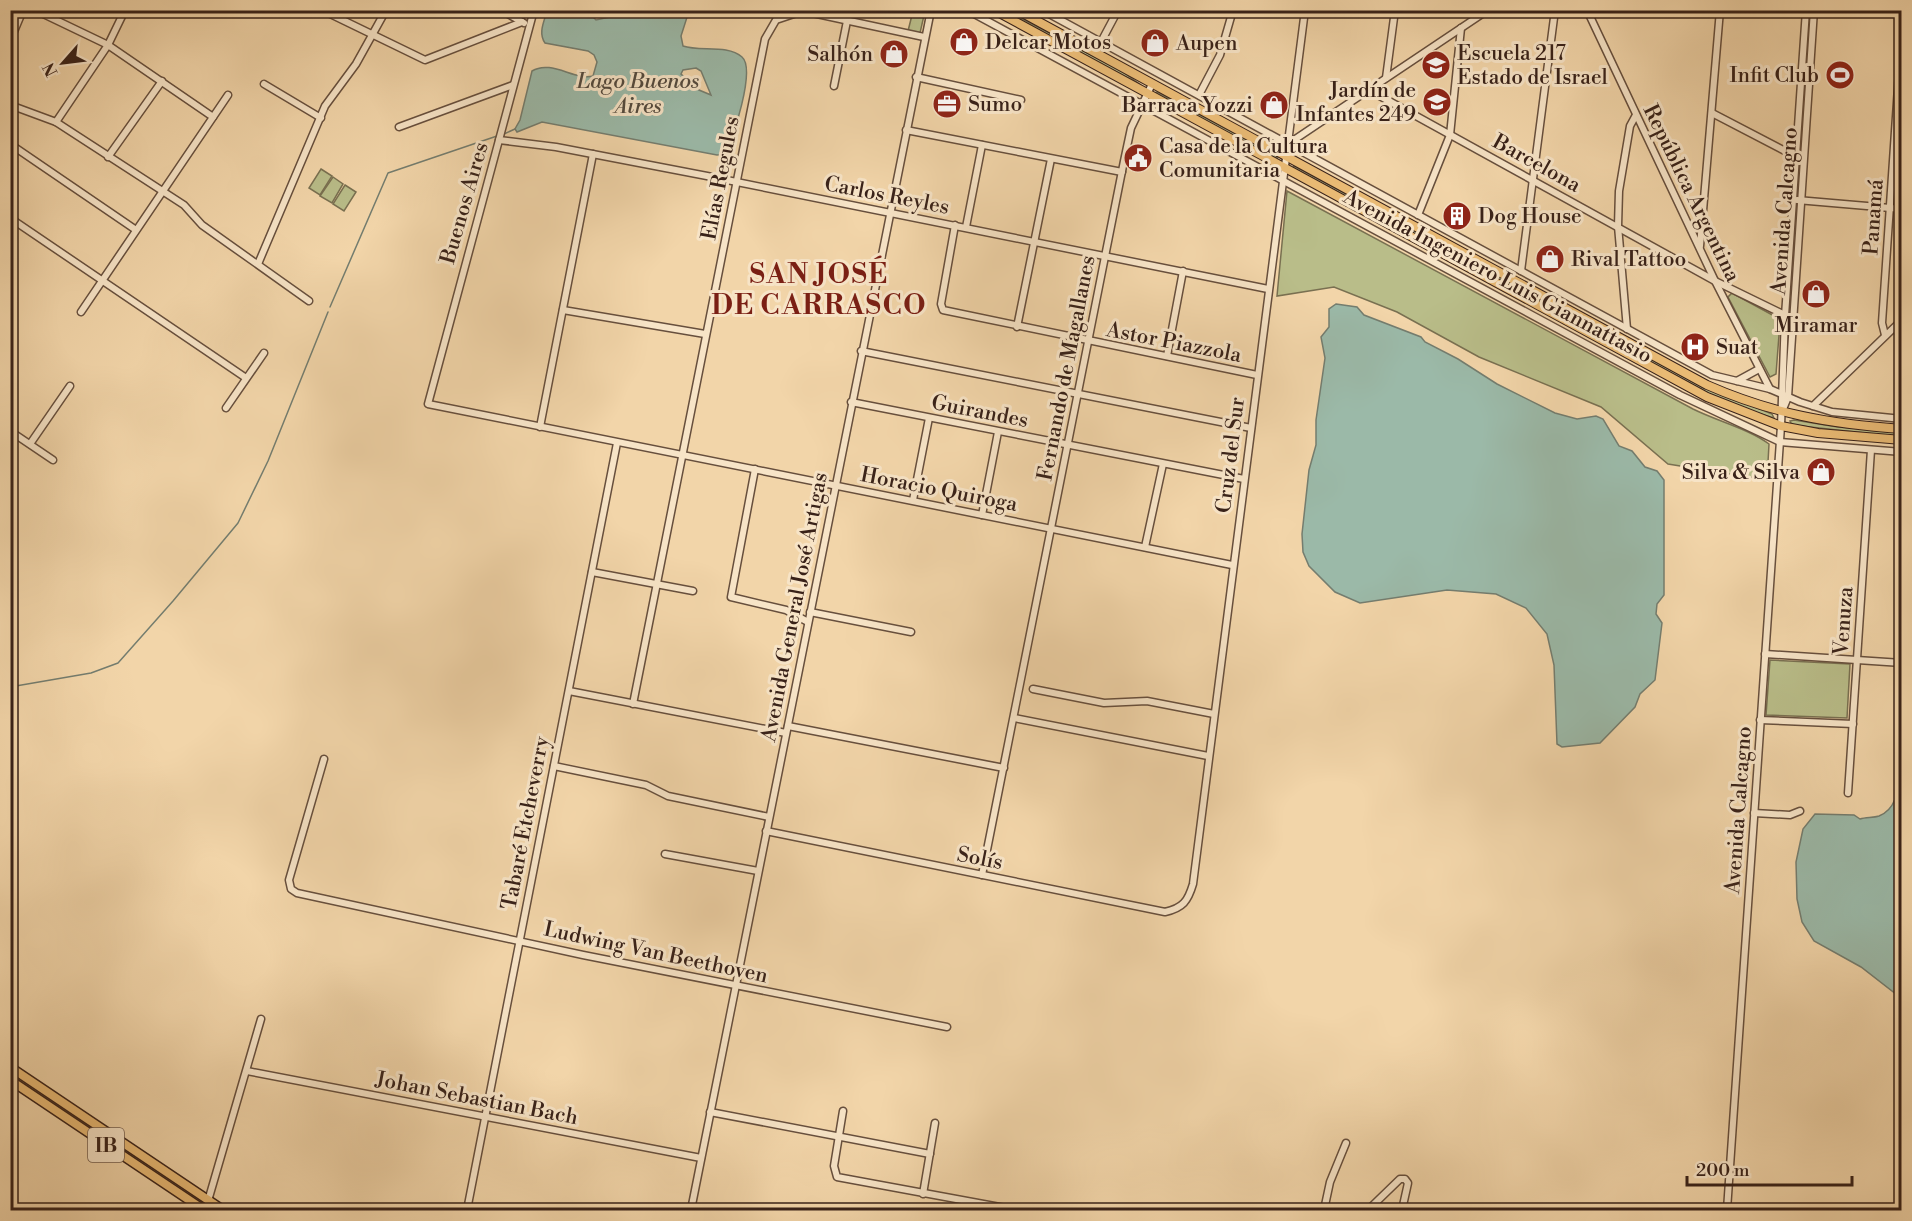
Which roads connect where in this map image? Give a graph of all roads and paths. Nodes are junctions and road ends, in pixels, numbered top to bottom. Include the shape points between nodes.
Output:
1 (23, 10) edge
2 (35, 10) edge
3 (322, 10) edge
4 (386, 10) edge
5 (501, 10) edge
6 (534, 10) edge
7 (930, 10) edge
8 (967, 10) edge
9 (994, 10) edge
10 (1017, 10) edge
11 (1042, 10) edge
12 (1118, 10) edge
13 (1233, 10) edge
14 (1305, 10) edge
15 (1395, 10) edge
16 (1488, 10) edge
17 (1555, 10) edge
18 (1587, 10) edge
19 (1720, 10) edge
20 (1806, 10) edge
21 (1814, 10) edge
22 (124, 13) edge
23 (847, 21) junction
24 (522, 22) junction
25 (530, 25) junction
26 (1461, 28) junction
27 (1902, 28) edge
28 (372, 36) junction
29 (924, 37) junction
30 (10, 41) edge
31 (1101, 42) junction
32 (108, 45) junction
33 (1107, 72) junction
34 (916, 77) junction
35 (1386, 78) junction
36 (162, 81) junction
37 (264, 84) dead end
38 (1152, 84) junction
39 (513, 85) junction
40 (1107, 85) junction
41 (834, 86) dead end
42 (1369, 90) junction
43 (1147, 93) junction
44 (228, 95) dead end
45 (1199, 95) junction
46 (1021, 100) dead end
47 (1141, 104) junction
48 (10, 105) edge
49 (1712, 113) junction
50 (1636, 115) junction
51 (213, 117) junction
52 (321, 118) junction
53 (56, 122) junction
54 (399, 127) dead end
55 (906, 130) junction
56 (1450, 135) junction
57 (500, 136) junction
58 (10, 144) edge
59 (1288, 144) junction
60 (982, 145) junction
61 (1796, 153) junction
62 (593, 154) junction
63 (1804, 154) junction
64 (108, 157) junction
65 (1286, 157) junction
66 (1051, 159) junction
67 (1285, 168) junction
68 (1122, 172) junction
69 (1532, 179) junction
70 (1283, 182) junction
71 (736, 183) junction
72 (162, 192) junction
73 (1793, 200) junction
74 (1801, 201) junction
75 (1890, 208) junction
76 (1902, 209) edge
77 (888, 213) junction
78 (1418, 215) junction
79 (10, 218) edge
80 (955, 225) junction
81 (1617, 226) junction
82 (966, 227) junction
83 (136, 230) junction
84 (1035, 241) junction
85 (1700, 248) junction
86 (1106, 255) junction
87 (258, 264) junction
88 (1183, 271) junction
89 (1521, 272) junction
90 (100, 280) junction
91 (1715, 280) junction
92 (1268, 289) junction
93 (309, 301) dead end
94 (563, 310) junction
95 (81, 312) dead end
96 (1785, 316) junction
97 (1793, 319) junction
98 (1902, 320) edge
99 (1017, 327) junction
100 (1627, 329) junction
101 (705, 334) junction
102 (1885, 335) junction
103 (1088, 341) junction
104 (861, 351) junction
105 (264, 353) dead end
106 (1167, 357) junction
107 (1759, 369) junction
108 (1257, 375) junction
109 (246, 378) junction
110 (1736, 381) junction
111 (70, 386) dead end
112 (1770, 389) junction
113 (1078, 394) junction
114 (1785, 395) junction
115 (851, 402) junction
116 (428, 404) joint
117 (1813, 406) junction
118 (226, 408) dead end
119 (1781, 412) junction
120 (929, 418) junction
121 (1902, 419) edge
122 (1781, 426) junction
123 (540, 427) junction
124 (1251, 428) junction
125 (1902, 429) edge
126 (10, 431) edge
127 (998, 432) junction
128 (1902, 440) edge
129 (1780, 442) junction
130 (617, 443) junction
131 (30, 444) junction
132 (1068, 445) junction
133 (1871, 450) junction
134 (1902, 452) edge
135 (682, 456) junction
136 (53, 460) dead end
137 (1163, 464) junction
138 (755, 469) junction
139 (1244, 479) junction
140 (834, 485) junction
141 (913, 500) junction
142 (982, 515) junction
143 (1050, 529) junction
144 (1145, 548) junction
145 (1232, 565) junction
146 (592, 572) junction
147 (658, 584) junction
148 (693, 591) dead end
149 (810, 612) junction
150 (808, 622) junction
151 (911, 632) dead end
152 (1765, 654) junction
153 (1857, 660) junction
154 (1902, 663) edge
155 (1034, 689) dead end
156 (569, 691) junction
157 (633, 704) junction
158 (1214, 714) junction
159 (1014, 718) junction
160 (1761, 720) junction
161 (1852, 724) junction
162 (787, 730) junction
163 (1208, 756) junction
164 (324, 759) dead end
165 (554, 766) junction
166 (1004, 768) junction
167 (1848, 794) dead end
168 (1800, 811) dead end
169 (1754, 813) junction
170 (769, 817) junction
171 (766, 831) junction
172 (665, 854) dead end
173 (758, 871) junction
174 (982, 875) junction
175 (1185, 904) joint
176 (518, 941) junction
177 (736, 986) junction
178 (261, 1019) dead end
179 (946, 1027) dead end
180 (10, 1067) edge
181 (247, 1071) junction
182 (10, 1080) edge
183 (843, 1111) dead end
184 (710, 1112) junction
185 (484, 1115) junction
186 (935, 1123) dead end
187 (837, 1137) junction
188 (1346, 1143) dead end
189 (930, 1154) junction
190 (701, 1158) junction
191 (923, 1194) junction
192 (208, 1201) junction
193 (204, 1210) edge
194 (223, 1210) edge
195 (467, 1210) edge
196 (691, 1210) edge
197 (1016, 1210) edge
198 (1324, 1210) edge
199 (1368, 1210) edge
200 (1402, 1210) edge
201 (1727, 1210) edge

1 - 30 street
2 - 32 street
3 - 28 street
4 - 28 street
5 - 24 street
6 - 25 street, Buenos Aires
7 - 29 street, Avenida General José Artigas
8 - 40 street, Avenida Ingeniero Luis Giannattasio
9 - 33 main road, Avenida Ingeniero Luis Giannattasio
10 - 38 main road, Avenida Ingeniero Luis Giannattasio
11 - 31 street, Avenida Ingeniero Luis Giannattasio
12 - 31 street
13 - 45 street via 1220,55
14 - 59 street, Cruz del Sur
15 - 35 street
16 - 26 street
17 - 69 street
18 - 50 street, República Argentina
19 - 49 street
20 - 61 street, Avenida Calcagno
21 - 63 street, Avenida Calcagno
22 - 32 street
23 - 29 street
23 - 41 street
23 - 71 street, Elías Regules via 803,11 780,18 765,39
24 - 25 street
24 - 28 street via 425,60
25 - 39 street, Buenos Aires
26 - 35 street
26 - 56 street
27 - 75 street, Panamá
28 - 52 street via 335,89
29 - 34 street, Avenida General José Artigas
31 - 45 street, Avenida Ingeniero Luis Giannattasio
32 - 36 street
32 - 53 street
33 - 40 street
33 - 43 main road, Avenida Ingeniero Luis Giannattasio
34 - 46 street
34 - 55 street, Avenida General José Artigas
35 - 42 street
36 - 51 street
36 - 64 street
37 - 52 street
38 - 43 street, Fernando de Magallanes
38 - 65 main road, Avenida Ingeniero Luis Giannattasio
39 - 54 street
39 - 57 street, Buenos Aires
40 - 47 street, Avenida Ingeniero Luis Giannattasio
42 - 56 street, Barcelona
42 - 59 street
43 - 47 street, Fernando de Magallanes
43 - 67 main road, Avenida Ingeniero Luis Giannattasio
44 - 51 street
45 - 59 street, Avenida Ingeniero Luis Giannattasio
47 - 68 street, Fernando de Magallanes via 1131,128
47 - 70 street, Avenida Ingeniero Luis Giannattasio
48 - 53 street
49 - 61 street
49 - 85 street
50 - 81 street via 1630,126
50 - 85 street, República Argentina
51 - 72 street
52 - 87 street
53 - 64 street
55 - 60 street
55 - 77 street, Avenida General José Artigas
56 - 69 street, Barcelona
56 - 78 street
57 - 62 street, Carlos Reyles
57 - 116 street, Buenos Aires
58 - 83 street
59 - 65 street, Cruz del Sur
59 - 78 street, Avenida Ingeniero Luis Giannattasio
60 - 66 street
60 - 82 street
61 - 63 street
61 - 73 street, Avenida Calcagno
62 - 71 street, Carlos Reyles
62 - 94 street
63 - 74 street, Avenida Calcagno
64 - 72 street
65 - 67 street, Cruz del Sur
65 - 119 main road, Avenida Ingeniero Luis Giannattasio via 1685,374 1737,398
66 - 68 street
66 - 84 street
67 - 70 street, Cruz del Sur
67 - 122 main road, Avenida Ingeniero Luis Giannattasio via 1684,386
68 - 86 street, Fernando de Magallanes
69 - 81 street, Barcelona
69 - 89 street
70 - 92 street, Cruz del Sur
70 - 129 street, Avenida Ingeniero Luis Giannattasio via 1680,395
71 - 77 street, Carlos Reyles
71 - 101 street, Elías Regules
72 - 83 street
72 - 87 street
73 - 74 street
73 - 96 street, Avenida Calcagno
74 - 75 street
74 - 97 street, Avenida Calcagno
75 - 76 street
75 - 102 street, Panamá via 1882,322
77 - 80 street, Carlos Reyles
77 - 104 street, Avenida General José Artigas
78 - 89 street, Avenida Ingeniero Luis Giannattasio
79 - 90 street
80 - 82 street, Carlos Reyles
80 - 99 street, Astor Piazzola via 943,310
81 - 91 street, Barcelona
81 - 100 street
82 - 84 street, Carlos Reyles
83 - 90 street
84 - 86 street, Carlos Reyles
84 - 99 street
85 - 91 street, República Argentina
86 - 88 street, Carlos Reyles
86 - 103 street, Fernando de Magallanes
87 - 93 street
88 - 92 street, Carlos Reyles
88 - 106 street
89 - 100 street, Avenida Ingeniero Luis Giannattasio
90 - 95 street
90 - 109 street
91 - 96 street, Barcelona
91 - 107 street, República Argentina
92 - 108 street, Cruz del Sur
94 - 101 street
94 - 123 street
96 - 97 street, Barcelona
96 - 114 street, Avenida Calcagno
97 - 114 street, Avenida Calcagno
98 - 102 street
99 - 103 street, Astor Piazzola
100 - 110 street, Avenida Ingeniero Luis Giannattasio via 1712,375
101 - 135 street, Elías Regules
102 - 117 street
103 - 106 street, Astor Piazzola
103 - 113 street, Fernando de Magallanes
104 - 113 street
104 - 115 street, Avenida General José Artigas
105 - 109 street
106 - 108 street, Astor Piazzola
107 - 110 street
107 - 112 street, República Argentina
108 - 124 street, Cruz del Sur
109 - 118 street
110 - 112 street, Avenida Ingeniero Luis Giannattasio
111 - 131 street
112 - 114 street, Avenida Ingeniero Luis Giannattasio
113 - 124 street
113 - 132 street, Fernando de Magallanes
114 - 117 street, Avenida Ingeniero Luis Giannattasio
114 - 119 street, Avenida Calcagno
115 - 120 street, Guirandes
115 - 140 street, Avenida General José Artigas
116 - 123 street, Horacio Quiroga
117 - 121 street, Avenida Ingeniero Luis Giannattasio via 1853,416
119 - 122 street, Avenida Calcagno
119 - 125 main road, Avenida Ingeniero Luis Giannattasio via 1837,424
120 - 127 street, Guirandes
120 - 141 street
122 - 128 main road, Avenida Ingeniero Luis Giannattasio
122 - 129 street, Avenida Calcagno
123 - 130 street, Horacio Quiroga
124 - 139 street, Cruz del Sur
126 - 131 street
127 - 132 street, Guirandes
127 - 142 street
129 - 133 street, Avenida Ingeniero Luis Giannattasio
129 - 152 street, Avenida Calcagno
130 - 135 street, Horacio Quiroga
130 - 146 street, Tabaré Etcheverry
131 - 136 street
132 - 137 street, Guirandes
132 - 143 street, Fernando de Magallanes
133 - 134 street, Avenida Ingeniero Luis Giannattasio
133 - 153 street, Venuza
135 - 138 street, Horacio Quiroga
135 - 147 street, Elías Regules
137 - 139 street, Guirandes
137 - 144 street
138 - 140 street, Horacio Quiroga
138 - 150 street via 731,597 786,610
139 - 145 street, Cruz del Sur
140 - 141 street, Horacio Quiroga
140 - 149 street, Avenida General José Artigas
141 - 142 street, Horacio Quiroga
142 - 143 street, Horacio Quiroga
143 - 144 street, Horacio Quiroga
143 - 159 street, Fernando de Magallanes
144 - 145 street, Horacio Quiroga
145 - 158 street, Cruz del Sur
146 - 147 street
146 - 156 street, Tabaré Etcheverry
147 - 148 street
147 - 157 street, Elías Regules
149 - 150 street, Avenida General José Artigas
149 - 151 street
150 - 162 street, Avenida General José Artigas
152 - 153 street
152 - 160 street, Avenida Calcagno
153 - 154 street
153 - 161 street, Venuza
155 - 158 street via 1104,703 1147,702
156 - 157 street
156 - 165 street, Tabaré Etcheverry
157 - 162 street
158 - 163 street, Cruz del Sur
159 - 163 street
159 - 166 street, Fernando de Magallanes
160 - 161 street
160 - 169 street, Avenida Calcagno
161 - 167 street, Venuza
162 - 166 street
162 - 170 street, Avenida General José Artigas
163 - 175 street, Cruz del Sur via 1193,884
164 - 176 street, Ludwing Van Beethoven via 289,880 291,889
165 - 170 street
165 - 176 street, Tabaré Etcheverry
166 - 174 street, Fernando de Magallanes
168 - 169 street via 1790,815
169 - 201 street, Avenida Calcagno
170 - 171 street, Avenida General José Artigas
171 - 173 street, Avenida General José Artigas
171 - 174 street, Solís
172 - 173 street
173 - 177 street, Avenida General José Artigas
174 - 175 street, Solís via 1165,912
176 - 177 street, Ludwing Van Beethoven
176 - 185 street, Tabaré Etcheverry
177 - 179 street, Ludwing Van Beethoven
177 - 184 street, Avenida General José Artigas
178 - 181 street
180 - 192 highway, IB
181 - 185 street, Johan Sebastian Bach
181 - 192 street
182 - 193 highway, IB
183 - 187 street
184 - 187 street
184 - 190 street, Avenida General José Artigas
185 - 190 street, Johan Sebastian Bach
185 - 195 street, Tabaré Etcheverry
186 - 189 street
187 - 189 street
187 - 191 street via 837,1177
188 - 198 street via 1330,1182
189 - 191 street
190 - 196 street, Avenida General José Artigas
191 - 197 street
192 - 194 highway, IB
199 - 200 street via 1400,1179 1405,1179 1408,1183

